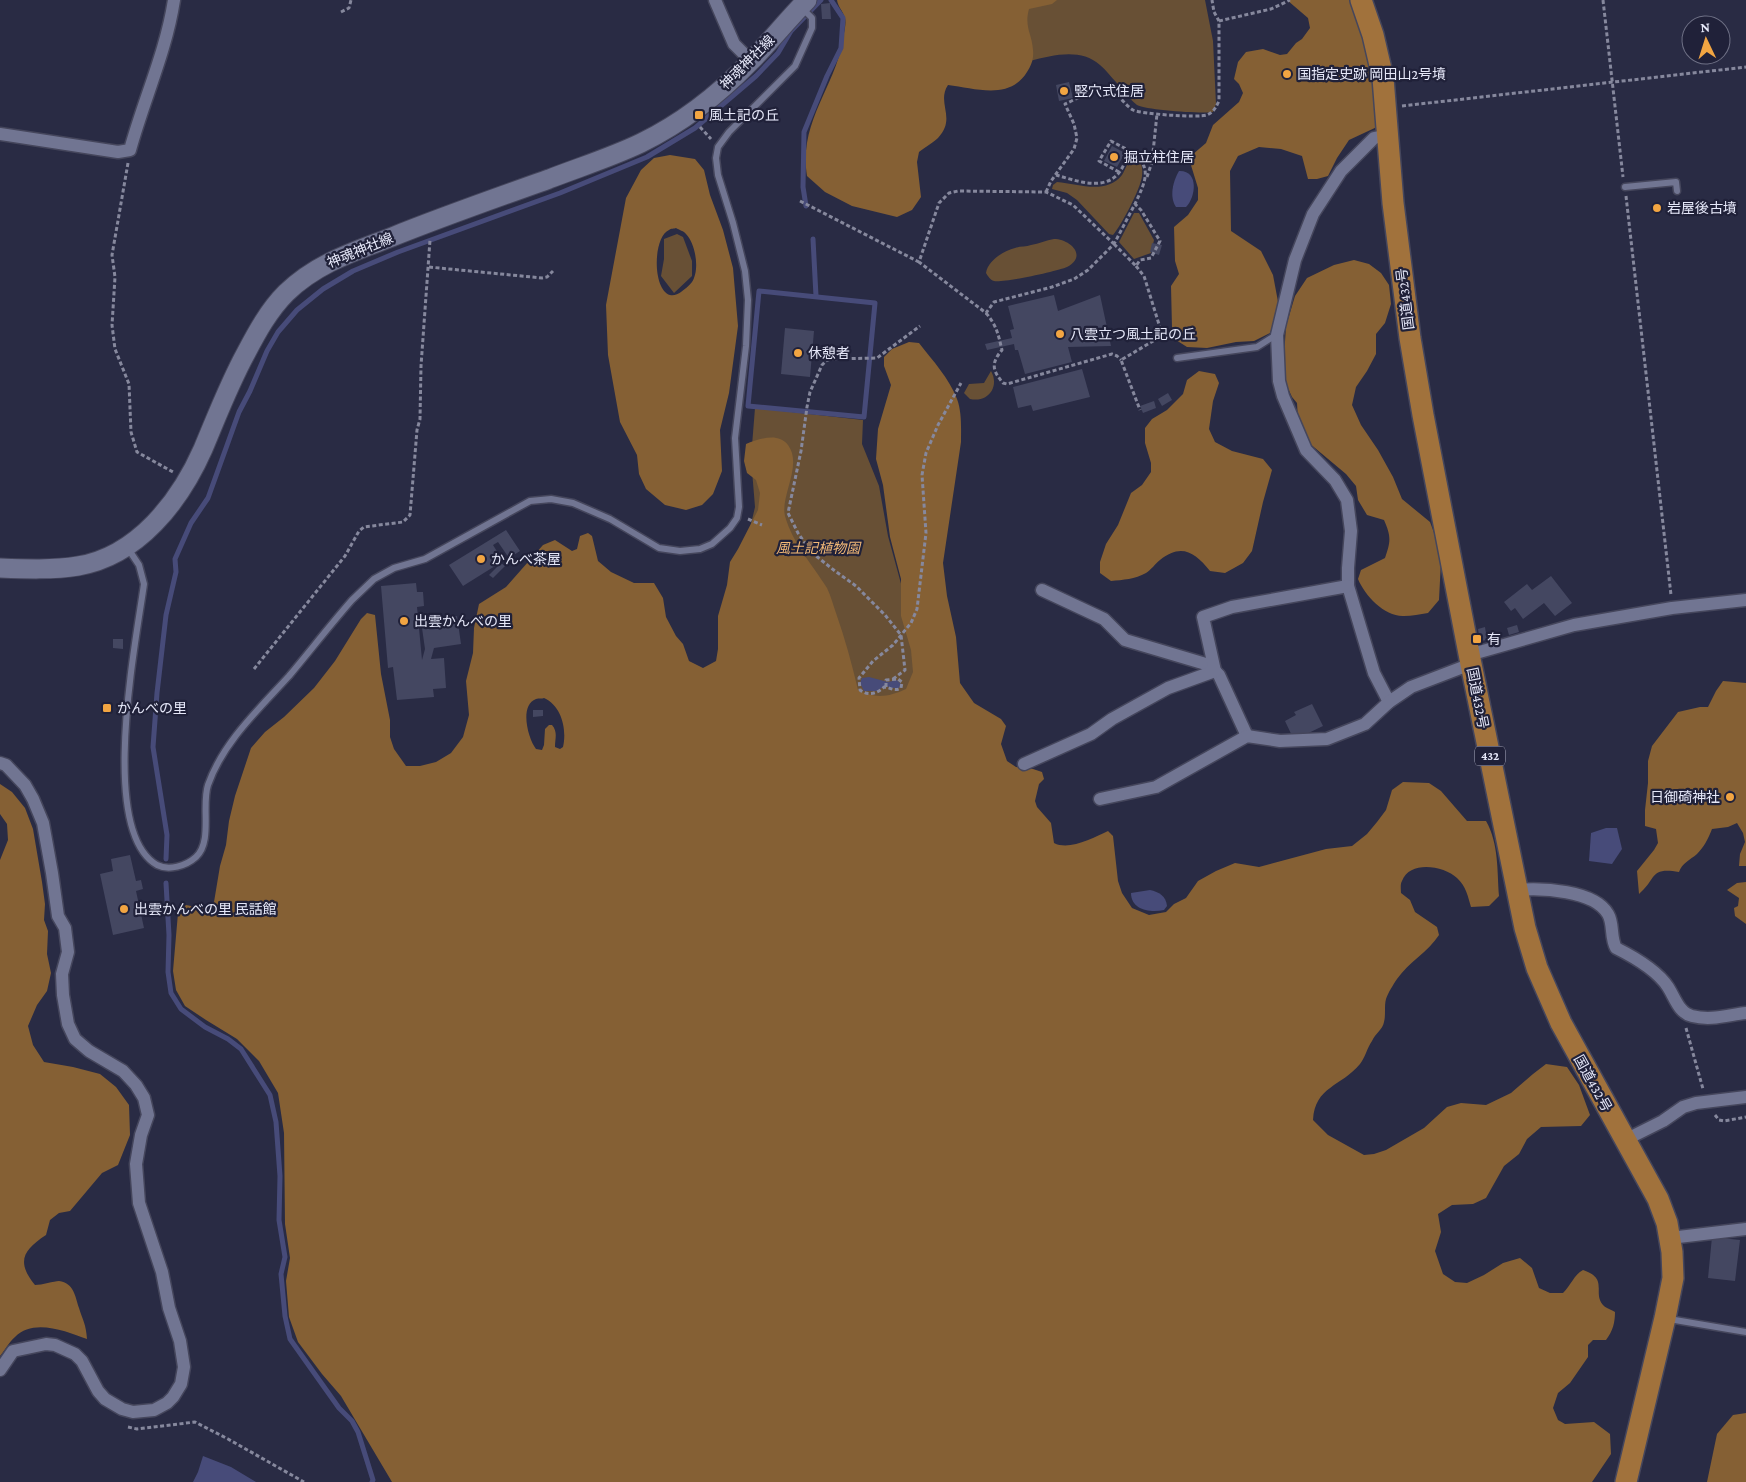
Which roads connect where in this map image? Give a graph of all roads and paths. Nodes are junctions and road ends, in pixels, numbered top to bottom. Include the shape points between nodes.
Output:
1 (174, 0) edge
2 (351, 0) edge
3 (715, 0) edge
4 (1212, 0) edge
5 (1290, 0) edge
6 (1361, 0) edge
7 (1603, 0) edge
8 (804, 3) edge
9 (341, 12) dead end
10 (1219, 21) junction
11 (751, 61) junction
12 (1746, 67) edge
13 (1613, 83) junction
14 (1386, 107) junction
15 (689, 114) junction
16 (1157, 114) junction
17 (0, 134) edge
18 (1388, 135) junction
19 (718, 147) junction
20 (130, 150) junction
21 (1130, 151) junction
22 (1119, 172) junction
23 (1056, 175) junction
24 (1146, 178) junction
25 (1625, 187) junction
26 (1677, 191) dead end
27 (1046, 192) junction
28 (800, 201) dead end
29 (1135, 204) junction
30 (1114, 244) junction
31 (431, 248) dead end
32 (919, 262) junction
33 (1136, 266) junction
34 (429, 267) junction
35 (553, 271) dead end
36 (986, 313) junction
37 (920, 326) dead end
38 (1277, 335) junction
39 (1177, 358) dead end
40 (1121, 360) junction
41 (961, 383) dead end
42 (1140, 410) dead end
43 (187, 480) junction
44 (748, 519) dead end
45 (762, 524) dead end
46 (127, 547) junction
47 (0, 568) edge
48 (1348, 586) junction
49 (1042, 590) dead end
50 (1746, 600) edge
51 (1672, 608) junction
52 (901, 635) junction
53 (1470, 660) junction
54 (254, 669) dead end
55 (1215, 671) junction
56 (893, 679) junction
57 (886, 687) junction
58 (1389, 702) junction
59 (1247, 736) junction
60 (0, 764) edge
61 (1024, 764) dead end
62 (1100, 799) dead end
63 (1517, 890) junction
64 (1685, 1012) junction
65 (1746, 1013) edge
66 (1746, 1097) edge
67 (1709, 1101) junction
68 (1746, 1117) edge
69 (1625, 1140) junction
70 (1746, 1229) edge
71 (1670, 1238) junction
72 (1665, 1318) junction
73 (1746, 1332) edge
74 (0, 1370) edge
75 (188, 1422) dead end
76 (304, 1482) edge
77 (1626, 1482) edge

1 - 20 street via 164,48
2 - 9 path via 349,8
3 - 11 street via 734,44
4 - 10 path
5 - 10 path via 1271,9
6 - 14 highway, 国道432号 / 432 via 1373,35
7 - 13 path
8 - 11 main road, 神魂神社線
8 - 19 lane via 812,18 812,28 795,66 742,118
10 - 16 path via 1219,101 1215,110 1206,116
11 - 15 main road, 神魂神社線
12 - 13 path
13 - 14 path
13 - 25 path
14 - 18 highway, 国道432号 / 432
15 - 19 path
15 - 43 main road, 神魂神社線 via 643,142 412,229 324,264 306,276 285,294 264,320 231,380
16 - 23 path via 1136,111 1106,89 1065,104 1077,138 1074,149
16 - 24 path via 1152,162
17 - 20 street via 118,152
18 - 38 street via 1374,138 1341,171 1314,214 1295,260
18 - 53 highway, 国道432号 / 432 via 1410,338
19 - 46 lane via 718,175 745,271 748,300 735,438 739,507 730,528 712,544 680,551 660,548 610,519 573,503 530,501 425,559 374,578 340,613 223,752 208,786 205,838 197,856 179,867 155,864 142,850 129,818 124,750 144,584 139,565
20 - 43 path via 112,255 115,277 114,349 129,384 131,432 136,452
21 - 22 path
21 - 22 path via 1111,141 1099,161
21 - 24 path via 1143,163
22 - 23 path via 1098,183
23 - 27 path
24 - 29 path
25 - 26 lane via 1676,182
25 - 51 path
27 - 30 path via 1073,205
27 - 32 path via 949,193 939,203
28 - 32 path
29 - 30 path
29 - 33 path via 1160,241 1151,258 1140,260
30 - 33 path
30 - 36 path via 1074,279 994,302
31 - 34 path
32 - 36 path
33 - 40 path via 1144,276 1162,334
34 - 35 path via 542,278
34 - 54 path via 420,419 410,515 403,522 364,527 345,556
36 - 40 path via 996,324 1002,350 994,364 1003,383 1112,354
37 - 52 path via 877,358 826,361 810,392 802,451 788,513 811,552 856,586
38 - 39 lane via 1258,347
38 - 48 street via 1283,396 1306,450 1335,480 1346,500 1351,531
40 - 42 path
41 - 52 path via 926,453 922,475 926,534 917,609
43 - 46 main road, 神魂神社線 via 148,530
44 - 45 path
46 - 47 main road, 神魂神社線 via 80,566
48 - 55 street via 1232,607 1203,617
48 - 58 street via 1374,673
49 - 55 street via 1104,620 1125,640 1209,665
50 - 51 street
51 - 53 street via 1574,625
52 - 56 path via 905,670
52 - 57 path via 859,678 860,690 864,693 878,693
53 - 58 street
53 - 63 highway, 国道432号 / 432
55 - 59 street
55 - 61 street via 1168,688 1091,734
56 - 57 path via 886,680
56 - 57 path via 902,682 901,688
58 - 59 street via 1364,724 1327,738 1280,741
59 - 62 street via 1156,787
60 - 74 street via 6,765 25,785 42,823 58,916 65,928 68,952 62,974 63,995 74,1039 124,1071 144,1098 148,1115 136,1164 139,1203 162,1272 184,1367 181,1384 173,1397 154,1410 133,1412 122,1410 105,1399 82,1361 55,1345 37,1345 13,1351
63 - 64 street via 1571,893 1600,905 1609,914 1612,942 1616,948 1652,971
63 - 69 highway, 国道432号 / 432 via 1537,968 1561,1023
64 - 65 street via 1705,1018
64 - 67 path via 1684,1021 1698,1073
66 - 67 street
67 - 68 path via 1719,1120
67 - 69 street via 1683,1107
69 - 71 highway, 国道432号 / 432 via 1658,1199
70 - 71 street
71 - 72 highway, 国道432号 / 432 via 1673,1278
72 - 73 lane
72 - 77 highway, 国道432号 / 432
75 - 76 path via 202,1425

